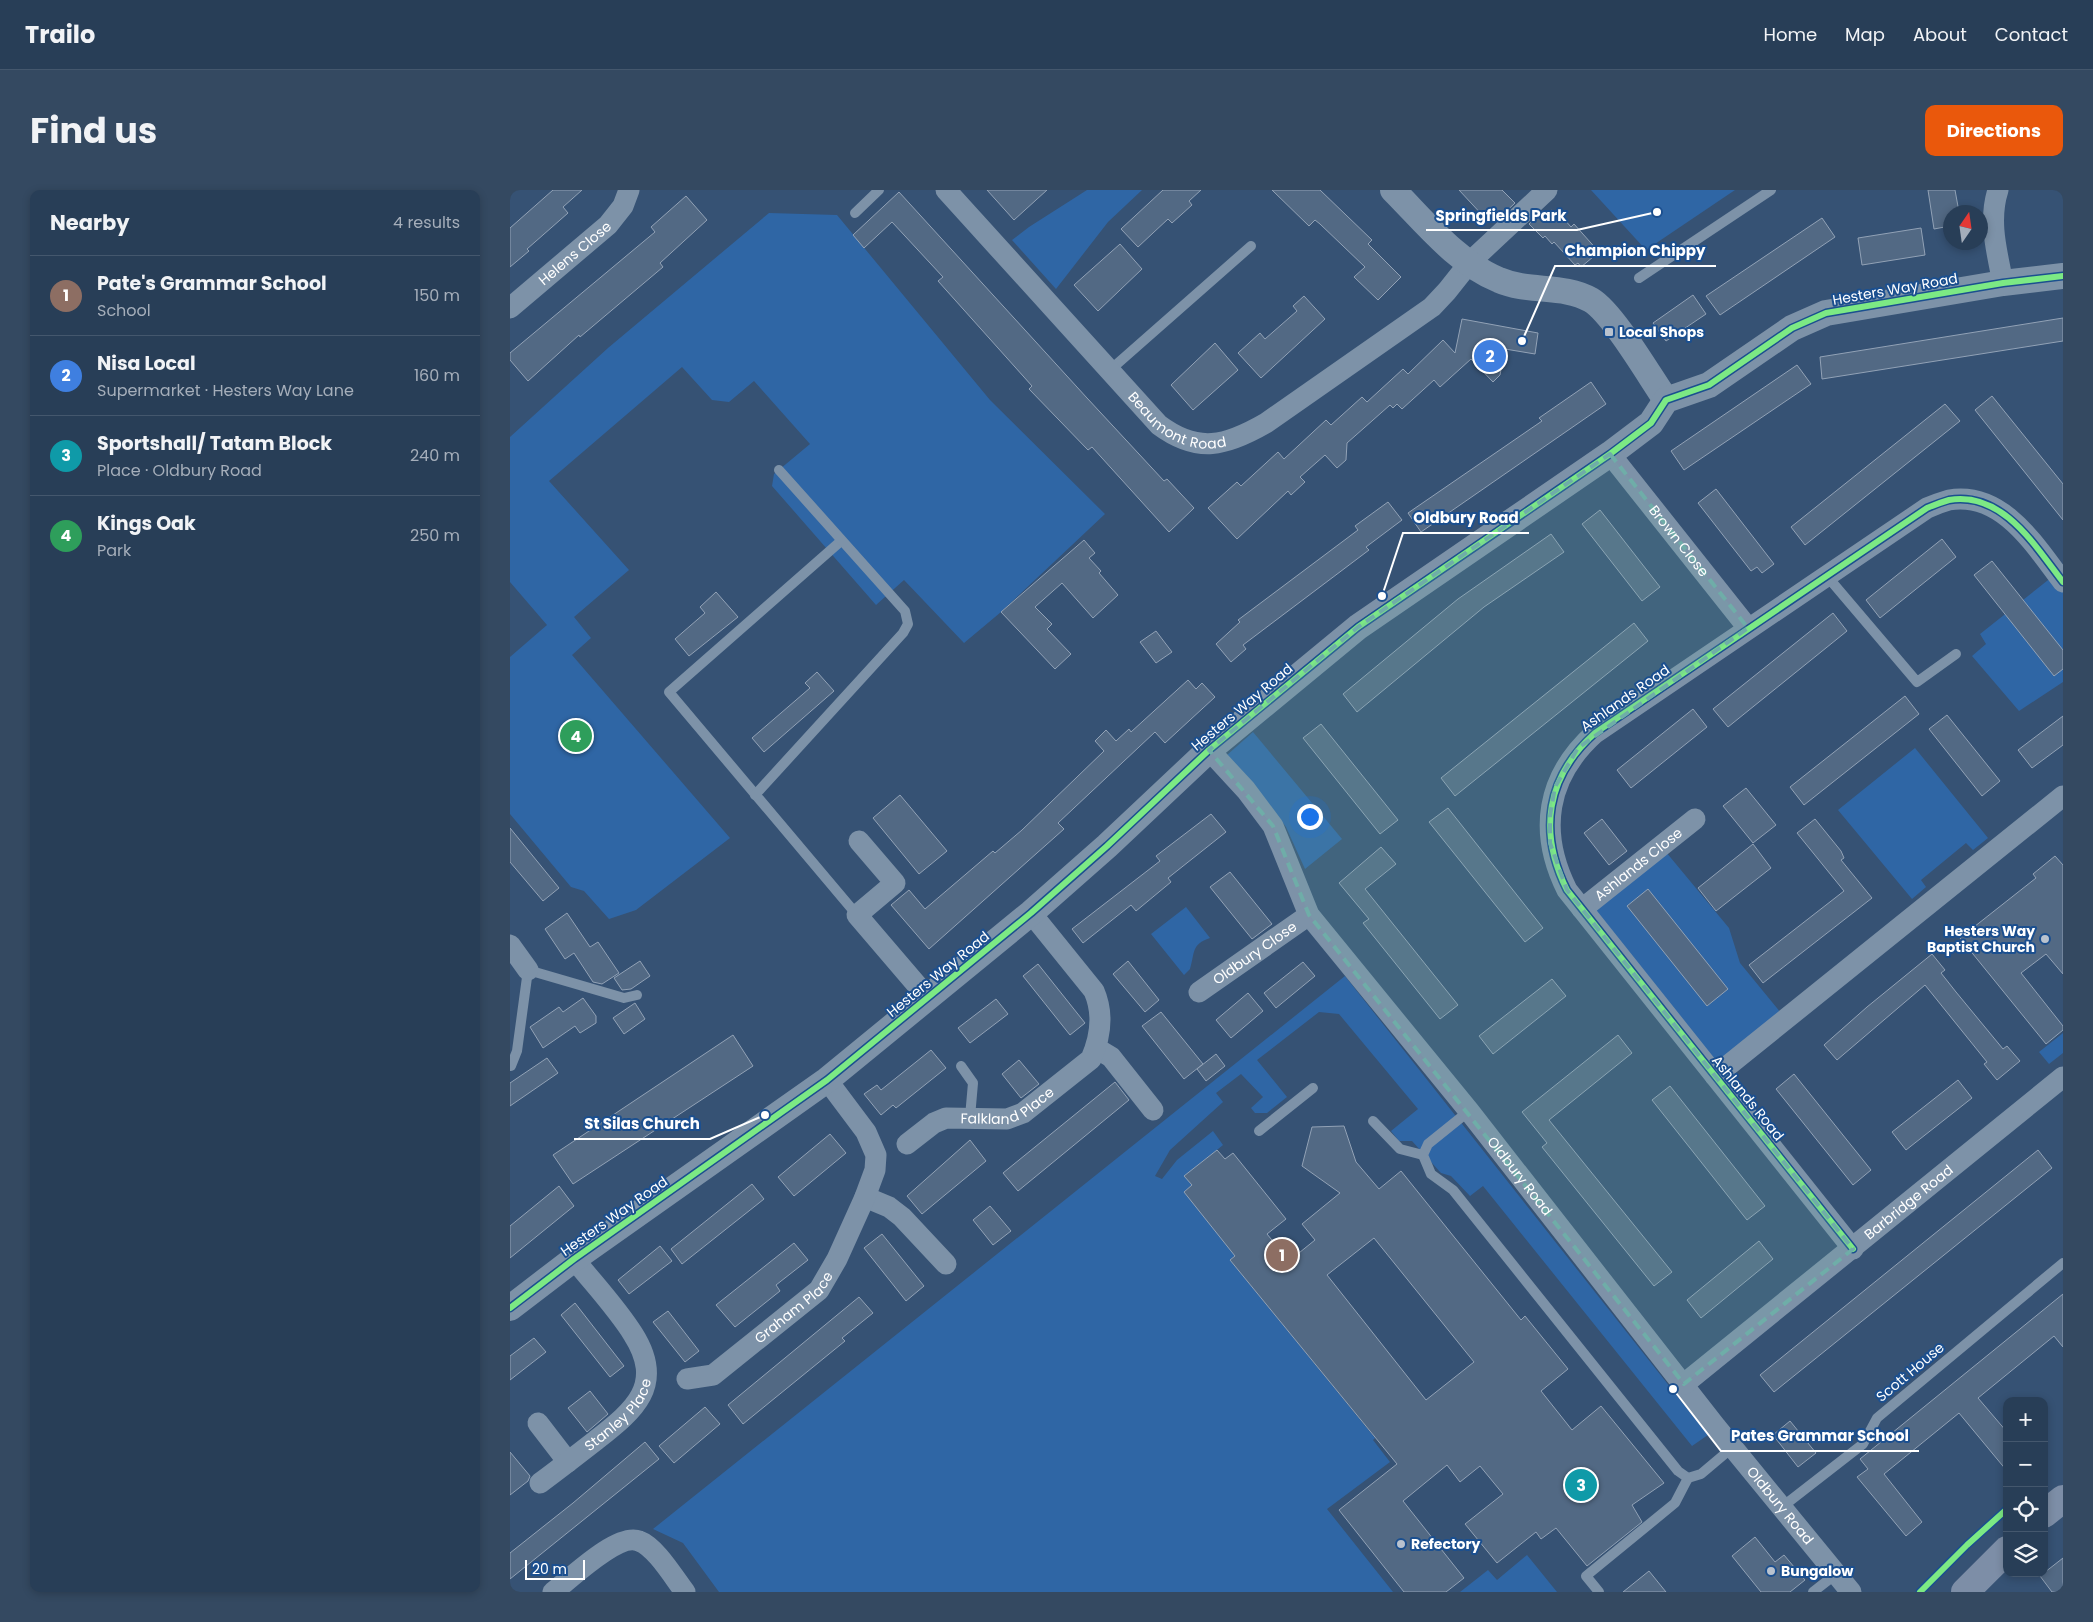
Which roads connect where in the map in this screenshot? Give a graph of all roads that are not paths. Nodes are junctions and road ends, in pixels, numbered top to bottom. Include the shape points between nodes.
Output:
1 (629, 190) edge
2 (879, 190) edge
3 (946, 190) edge
4 (1393, 190) edge
5 (1547, 190) edge
6 (1771, 190) edge
7 (1998, 190) edge
8 (855, 212) dead end
9 (1251, 246) dead end
10 (1470, 262) junction
11 (2063, 276) edge
12 (1639, 278) dead end
13 (2003, 283) junction
14 (510, 308) edge
15 (1109, 371) junction
16 (1666, 400) junction
17 (1610, 454) junction
18 (779, 470) dead end
19 (840, 540) junction
20 (1826, 575) junction
21 (2063, 582) edge
22 (1748, 628) junction
23 (1956, 654) dead end
24 (1209, 750) junction
25 (755, 795) junction
26 (2063, 796) edge
27 (1695, 820) dead end
28 (859, 841) dead end
29 (1582, 909) junction
30 (1031, 913) junction
31 (857, 914) junction
32 (1309, 915) junction
33 (510, 945) edge
34 (528, 970) junction
35 (1199, 992) dead end
36 (637, 995) dead end
37 (928, 998) junction
38 (1096, 1048) junction
39 (512, 1066) dead end
40 (961, 1066) dead end
41 (1715, 1076) junction
42 (2063, 1077) edge
43 (827, 1080) junction
44 (1313, 1088) dead end
45 (1153, 1110) dead end
46 (1469, 1110) junction
47 (970, 1117) junction
48 (1374, 1121) dead end
49 (1260, 1131) dead end
50 (907, 1144) dead end
51 (1423, 1155) junction
52 (866, 1197) junction
53 (1852, 1248) junction
54 (574, 1259) junction
55 (946, 1264) dead end
56 (2063, 1264) edge
57 (510, 1308) edge
58 (687, 1379) dead end
59 (1684, 1384) junction
60 (538, 1423) dead end
61 (1733, 1447) junction
62 (568, 1462) junction
63 (1688, 1478) junction
64 (540, 1483) dead end
65 (2063, 1499) edge
66 (1782, 1507) junction
67 (2048, 1511) edge
68 (2003, 1555) edge
69 (1836, 1574) junction
70 (1974, 1588) edge
71 (553, 1592) edge
72 (685, 1592) edge
73 (1598, 1592) edge
74 (1812, 1592) edge
75 (1851, 1592) edge

1 - 14 street, Helens Close via 623,206 608,225
2 - 8 lane
3 - 15 street, Beaumont Road
4 - 10 street
5 - 10 street, Beaumont Road
6 - 12 lane
7 - 13 street via 1993,228
9 - 15 lane
10 - 15 street, Beaumont Road via 1432,306 1266,424 1240,438 1207,444 1175,437 1159,425
10 - 16 street via 1500,281 1529,288 1567,291 1592,301 1618,329
11 - 13 street, Hesters Way Road
13 - 16 street, Hesters Way Road via 1826,313 1792,328 1709,385
16 - 17 street, Hesters Way Road via 1651,423
17 - 22 street, Brown Close
17 - 24 street, Hesters Way Road via 1358,627
18 - 19 lane
19 - 25 lane via 904,611 908,624 903,634
19 - 25 lane via 669,692
20 - 21 street, Ashlands Road via 1927,508 1950,500 1988,505 2005,514
20 - 22 street, Ashlands Road
20 - 23 lane via 1917,682
22 - 29 street, Ashlands Road via 1595,733 1578,748 1566,767 1555,788 1550,843 1556,868
24 - 30 street, Hesters Way Road
24 - 32 street, Oldbury Road via 1246,790 1272,826
25 - 31 lane
26 - 41 street, Ashlands Road
27 - 29 street, Ashlands Close
28 - 31 street via 895,883
29 - 41 street, Ashlands Road
30 - 37 street, Hesters Way Road
30 - 38 street, Falkland Place via 1094,991 1101,1006
31 - 37 street
32 - 35 street, Oldbury Close
32 - 46 street, Oldbury Road
33 - 34 street
34 - 36 lane via 624,998
34 - 39 lane
37 - 43 street, Hesters Way Road
38 - 45 street via 1111,1057
38 - 47 street, Falkland Place via 1081,1069 1023,1112 1007,1118
40 - 47 lane via 973,1082
41 - 53 street, Ashlands Road
42 - 53 street, Barbridge Road
43 - 52 street, Graham Place via 872,1144 876,1155 875,1170
43 - 54 street, Hesters Way Road
44 - 49 lane
46 - 51 lane via 1428,1144
46 - 59 street, Oldbury Road
47 - 50 street, Falkland Place via 946,1118 934,1123
48 - 51 lane via 1400,1149
51 - 63 lane via 1431,1174 1453,1190 1678,1471
52 - 55 street via 902,1217
52 - 58 street, Graham Place via 819,1290 713,1375
53 - 59 street, Barbridge Road
54 - 57 street, Hesters Way Road
54 - 62 street, Stanley Place via 632,1333 642,1354 646,1377 640,1397 629,1414
56 - 66 lane, Scott House via 1877,1418 1863,1444
59 - 61 street, Oldbury Road
60 - 62 street, Stanley Place
61 - 63 lane via 1702,1474
61 - 66 street, Oldbury Road
62 - 64 street, Stanley Place
63 - 73 lane via 1675,1503 1586,1576
65 - 67 main road
66 - 69 street, Oldbury Road
68 - 70 main road
69 - 74 lane
69 - 75 street, Oldbury Road
71 - 72 street via 620,1542 639,1540 654,1552

